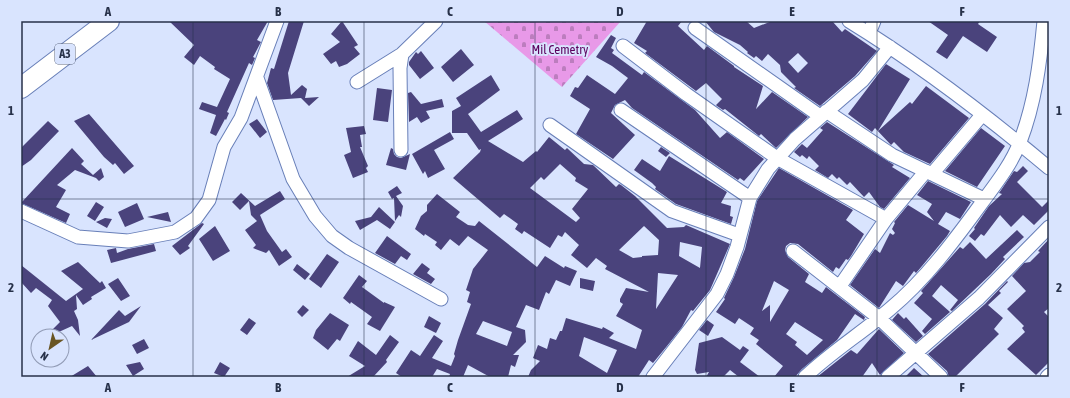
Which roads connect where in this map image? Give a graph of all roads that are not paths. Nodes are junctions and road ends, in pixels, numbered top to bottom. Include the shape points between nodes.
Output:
1 (89, 21) edge
2 (109, 21) edge
3 (277, 21) edge
4 (436, 21) edge
5 (849, 21) edge
6 (874, 21) edge
7 (1044, 21) edge
8 (695, 28) dead end
9 (869, 33) junction
10 (623, 46) dead end
11 (890, 47) junction
12 (402, 54) junction
13 (21, 72) edge
14 (1044, 75) edge
15 (257, 78) junction
16 (357, 82) dead end
17 (21, 88) edge
18 (621, 110) dead end
19 (823, 113) junction
20 (982, 115) junction
21 (550, 125) dead end
22 (1020, 143) junction
23 (401, 150) dead end
24 (777, 158) junction
25 (1049, 168) edge
26 (929, 172) junction
27 (750, 198) junction
28 (984, 200) junction
29 (21, 211) edge
30 (886, 218) junction
31 (1049, 227) edge
32 (739, 235) junction
33 (793, 251) dead end
34 (840, 286) junction
35 (441, 299) dead end
36 (879, 318) junction
37 (916, 353) junction
38 (653, 377) edge
39 (805, 377) edge
40 (888, 377) edge
41 (941, 377) edge

1 - 13 highway, A3
2 - 17 highway, A3
3 - 15 street
4 - 12 street
5 - 9 street
6 - 9 street
7 - 14 street
8 - 19 street
9 - 11 street
10 - 24 street
11 - 19 street via 863,80
11 - 20 street
12 - 16 street
12 - 23 street
14 - 22 street
15 - 29 street via 241,118 224,147 209,200 196,218 175,232 128,241 78,237
15 - 35 street via 293,179 314,216 332,236 349,248
18 - 27 street
19 - 24 street
19 - 26 street via 892,155
20 - 22 street
20 - 26 street
21 - 32 street via 672,211
22 - 25 street
22 - 28 street via 1001,177
24 - 27 street
24 - 30 street
26 - 28 street
26 - 30 street
27 - 32 street
28 - 36 street via 928,270
30 - 34 street
31 - 37 street via 979,298
32 - 38 street via 727,274 717,294
33 - 34 street
34 - 36 street
36 - 37 street
36 - 39 street
37 - 40 street
37 - 41 street

